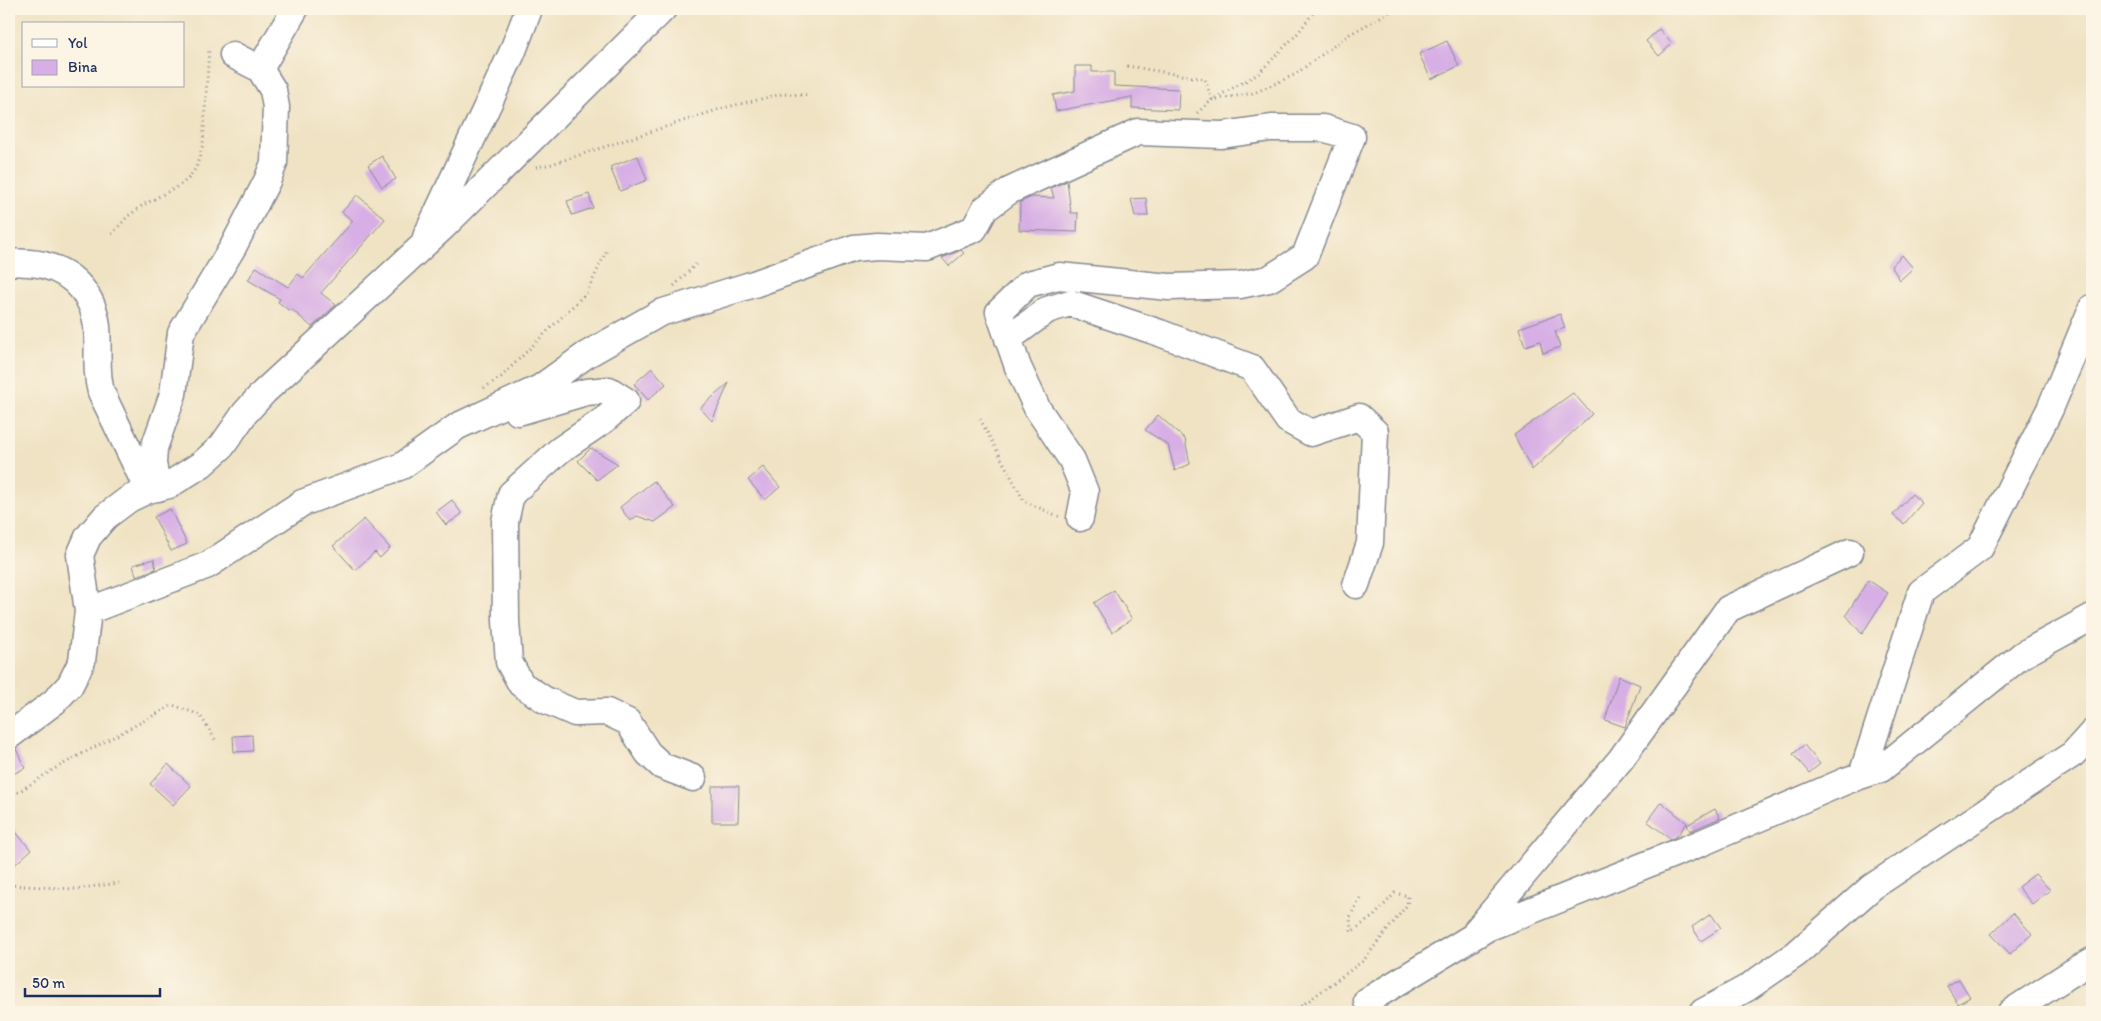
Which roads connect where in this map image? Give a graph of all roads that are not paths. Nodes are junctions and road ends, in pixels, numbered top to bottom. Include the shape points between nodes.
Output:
1 (295, 9) edge
2 (529, 9) edge
3 (662, 9) edge
4 (221, 52) road end
5 (260, 69) junction
6 (420, 249) junction
7 (9, 262) edge
8 (2092, 308) edge
9 (1008, 339) junction
10 (485, 401) junction
11 (153, 489) junction
12 (1080, 518) road end
13 (1850, 552) dead end
14 (1356, 585) dead end
15 (88, 611) junction
16 (2092, 617) edge
17 (2092, 733) edge
18 (9, 736) edge
19 (1862, 776) junction
20 (693, 778) dead end
21 (1470, 938) junction
22 (2092, 961) edge
23 (1367, 1001) dead end
24 (1703, 1012) edge
25 (2012, 1012) edge

1 - 5 street
2 - 6 street via 512,53
3 - 6 street
4 - 5 street
5 - 11 street via 273,90 276,107 274,163 233,247 181,333 173,394 154,448
6 - 11 street via 264,392 244,413 222,446 202,464 169,485
7 - 11 street via 46,265 66,273 90,301 97,325 97,376 101,392
8 - 19 street via 2050,409 1980,548 1921,592
9 - 10 street via 999,312 1028,284 1059,276 1169,287 1240,286 1269,280 1305,256 1352,137 1323,128 1272,128 1222,135 1138,132 1009,191 985,209 974,229 928,248 854,248 660,313 586,355 540,388
9 - 12 street via 1037,408 1072,460 1085,492
9 - 14 street via 1047,310 1070,303 1252,368 1288,420 1311,433 1359,417 1375,432 1370,543
10 - 15 street via 458,426 402,466 302,503 208,565
10 - 20 street via 513,414 586,392 610,390 626,401 560,450 511,494 505,522 508,662 521,684 545,700 575,713 606,712 628,722 648,753 662,766
11 - 15 street via 128,499 104,517 88,537 80,555
13 - 21 street via 1728,609 1620,759
15 - 18 street via 82,660 70,685 54,702
16 - 19 street via 2022,654 1881,768
17 - 24 street via 2073,754 1872,887 1796,954 1747,988
19 - 21 street via 1487,928
21 - 23 street
22 - 25 street

